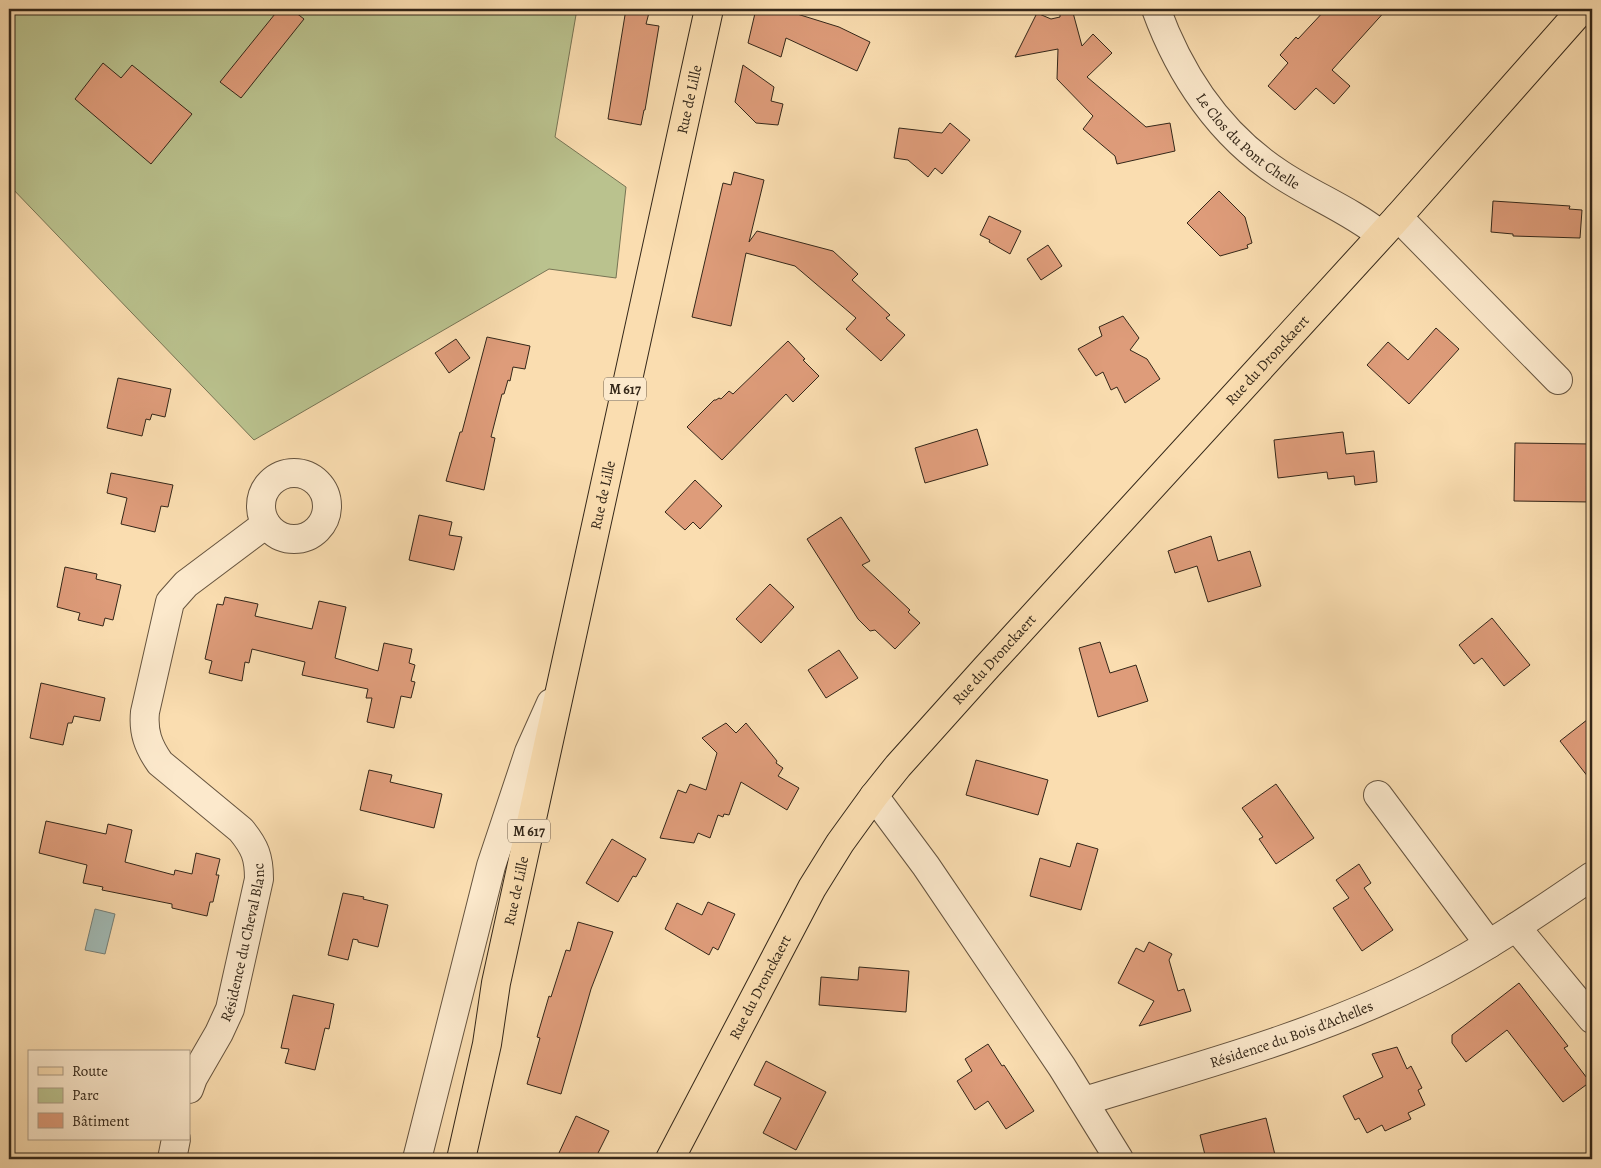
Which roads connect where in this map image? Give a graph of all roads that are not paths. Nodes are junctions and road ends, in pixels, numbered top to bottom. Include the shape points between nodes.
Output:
1 (709, 9) edge
2 (1156, 9) edge
3 (1582, 9) edge
4 (1390, 226) junction
5 (1558, 380) dead end
6 (266, 524) dead end
7 (563, 680) junction
8 (1378, 795) dead end
9 (874, 796) junction
10 (1592, 876) edge
11 (1516, 928) junction
12 (1489, 944) junction
13 (496, 983) junction
14 (1592, 1019) edge
15 (190, 1086) edge
16 (1084, 1101) junction
17 (176, 1140) edge
18 (172, 1159) edge
19 (417, 1159) edge
20 (442, 1159) edge
21 (461, 1159) edge
22 (670, 1159) edge
23 (1119, 1159) edge

1 - 7 main road, Rue de Lille / M 617
2 - 4 street, Le Clos du Pont Chelle via 1192,84 1231,134 1279,174 1357,217
3 - 4 main road, Rue du Dronckaert
4 - 5 street
4 - 9 main road, Rue du Dronckaert via 986,668
6 - 15 street, Résidence du Cheval Blanc via 186,584 170,602 144,712 146,738 156,758 241,830 251,842 259,865 259,879 230,1008
7 - 13 main road, Rue de Lille / M 617
7 - 19 street via 529,752 496,849
8 - 12 street
9 - 16 street via 926,866
9 - 22 main road, Rue du Dronckaert via 812,888
10 - 11 street, Résidence du Bois d'Achelles
11 - 12 street, Résidence du Bois d'Achelles
11 - 14 street
12 - 16 street, Résidence du Bois d'Achelles via 1425,980 1312,1029
13 - 20 main road, Rue de Lille / M 617 via 480,1025
13 - 21 main road, Rue de Lille / M 617 via 486,1052
16 - 23 street
17 - 18 street

